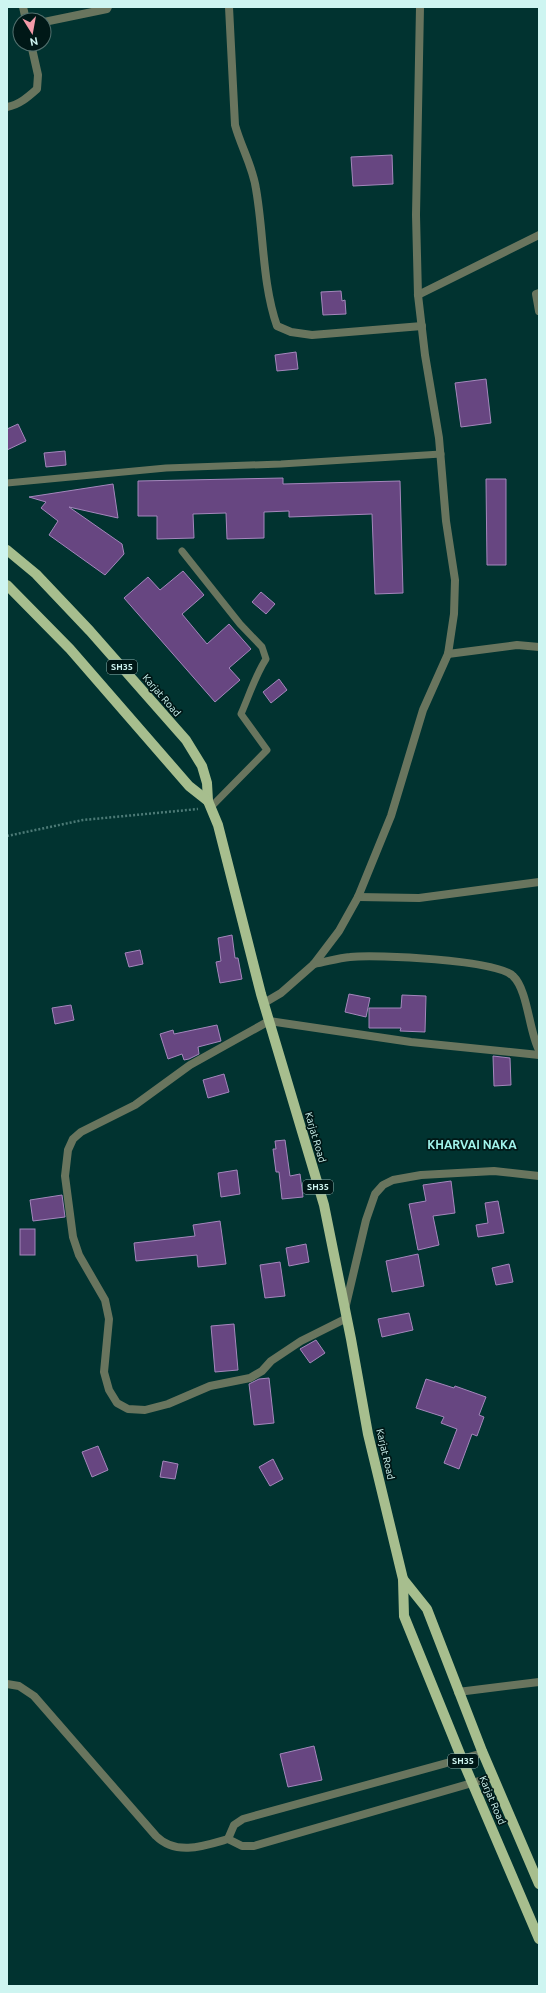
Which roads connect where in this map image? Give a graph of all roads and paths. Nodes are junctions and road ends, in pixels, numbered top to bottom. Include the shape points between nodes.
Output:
1 (108, 7) edge
2 (229, 7) edge
3 (420, 7) edge
4 (52, 20) edge
5 (33, 52) edge
6 (7, 107) edge
7 (539, 235) edge
8 (539, 293) edge
9 (418, 295) junction
10 (539, 311) edge
11 (422, 326) junction
12 (441, 454) junction
13 (7, 483) edge
14 (7, 550) edge
15 (182, 551) dead end
16 (7, 585) edge
17 (539, 647) edge
18 (448, 654) junction
19 (209, 805) junction
20 (7, 836) edge
21 (539, 882) edge
22 (358, 897) junction
23 (314, 964) junction
24 (264, 1003) junction
25 (269, 1021) junction
26 (539, 1050) edge
27 (539, 1055) edge
28 (539, 1176) edge
29 (346, 1314) junction
30 (403, 1579) junction
31 (539, 1682) edge
32 (7, 1684) edge
33 (458, 1692) junction
34 (483, 1753) junction
35 (462, 1759) junction
36 (493, 1777) junction
37 (473, 1784) junction
38 (228, 1839) junction
39 (539, 1884) edge
40 (536, 1924) edge
41 (539, 1939) edge

1 - 4 street
2 - 11 street via 235,125 256,188 269,305 277,326 291,332 312,335
3 - 9 street via 416,215
5 - 6 street via 38,75 37,89 28,98
7 - 9 street
8 - 10 street via 536,294
9 - 11 street
11 - 12 street
12 - 13 lane via 166,468
12 - 18 street via 446,521 455,580 454,614
14 - 19 main road, Karjat Road / SH35 via 36,574 90,631 186,740 202,766
15 - 19 lane via 262,648 266,659 241,714 267,750
16 - 19 main road, Karjat Road / SH35 via 70,649 189,786
17 - 18 street via 517,645
18 - 22 street via 423,710 391,816
19 - 20 path via 83,820
19 - 24 main road, Karjat Road / SH35 via 218,825
21 - 22 street via 419,898
22 - 23 street via 339,931
23 - 24 street via 281,994
23 - 26 street via 350,957 374,956 435,958 501,969 513,976 521,990
24 - 25 main road, Karjat Road / SH35
25 - 27 street via 411,1042
25 - 29 main road, Karjat Road / SH35 via 324,1205
25 - 29 street via 190,1065 135,1105 81,1132 73,1139 68,1150 66,1176 73,1237 79,1255 105,1300 109,1319 104,1372 109,1390 117,1403 128,1409 145,1410 168,1404 210,1386 250,1378 301,1341
28 - 29 street via 494,1171 421,1175 393,1180 383,1185 375,1194 366,1220
29 - 30 main road, Karjat Road / SH35 via 368,1434
30 - 33 main road, Karjat Road / SH35 via 427,1609
30 - 35 main road, Karjat Road / SH35 via 404,1616
31 - 33 street
32 - 38 street via 19,1686 34,1696 164,1844 181,1848
33 - 34 main road, Karjat Road / SH35
34 - 35 street
34 - 36 main road, Karjat Road / SH35
35 - 37 main road, Karjat Road / SH35
35 - 38 street via 244,1819 234,1825
36 - 37 street
36 - 39 main road, Karjat Road / SH35
37 - 38 street via 254,1846 242,1846
37 - 40 main road, Karjat Road / SH35
40 - 41 main road, Karjat Road / SH35

